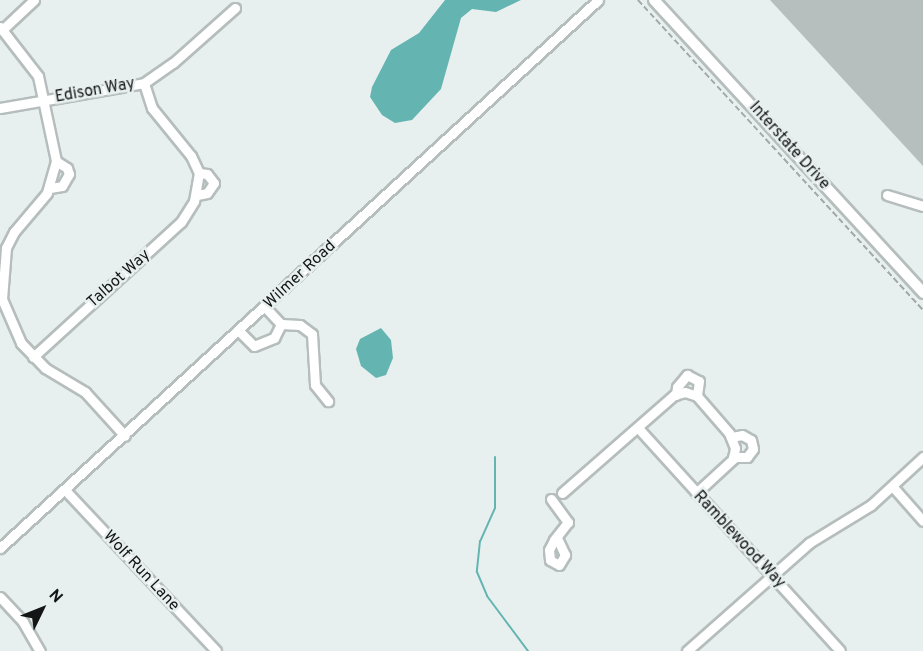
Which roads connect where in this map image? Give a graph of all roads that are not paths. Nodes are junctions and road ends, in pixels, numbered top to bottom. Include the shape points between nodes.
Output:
1 (34, 0) edge
2 (598, 0) edge
3 (654, 0) edge
4 (235, 8) dead end
5 (1, 29) edge
6 (144, 82) junction
7 (44, 101) junction
8 (0, 108) edge
9 (56, 161) junction
10 (199, 172) junction
11 (50, 188) junction
12 (197, 195) junction
13 (887, 195) dead end
14 (923, 206) edge
15 (923, 293) edge
16 (265, 307) junction
17 (281, 324) junction
18 (239, 331) junction
19 (33, 357) junction
20 (676, 395) junction
21 (697, 396) junction
22 (328, 401) dead end
23 (639, 429) junction
24 (125, 436) junction
25 (731, 438) junction
26 (733, 457) junction
27 (923, 457) edge
28 (893, 487) junction
29 (66, 491) junction
30 (562, 493) dead end
31 (696, 493) junction
32 (551, 499) dead end
33 (923, 521) edge
34 (558, 538) dead end
35 (0, 548) edge
36 (771, 574) junction
37 (0, 597) edge
38 (696, 643) junction
39 (40, 651) edge
40 (216, 651) edge
41 (687, 651) edge
42 (704, 651) edge
43 (840, 651) edge

1 - 5 street
2 - 16 street, Wilmer Road
3 - 15 main road, Interstate Drive
4 - 6 street, Edison Way via 173,63
5 - 7 street via 38,76
6 - 7 street, Edison Way
6 - 10 street, Talbot Way via 152,108 191,156
7 - 8 street, Edison Way
7 - 9 street
9 - 11 street
9 - 11 street via 67,168 67,181
10 - 12 street, Talbot Way
10 - 12 street, Talbot Way via 207,174 214,183 207,193
11 - 19 street via 14,232 6,248 2,279 2,299 12,327
12 - 19 street, Talbot Way via 181,222
13 - 14 street
16 - 17 street
16 - 18 street, Wilmer Road
17 - 18 street via 274,338 254,346
17 - 22 street via 300,325 312,334 315,385
18 - 24 street, Wilmer Road
19 - 24 street via 85,392
20 - 21 street via 685,392
20 - 21 street via 687,375 699,381
20 - 23 street
21 - 25 street
23 - 30 street
23 - 31 street, Ramblewood Way
24 - 29 street, Wilmer Road
25 - 26 street
25 - 26 street via 742,435 751,440 753,449 747,457
26 - 31 street
27 - 28 street
28 - 33 street
28 - 36 street via 809,543
29 - 35 street, Wilmer Road
29 - 40 street, Wolf Run Lane
31 - 36 street, Ramblewood Way
32 - 34 street via 568,522
36 - 38 street
36 - 43 street, Ramblewood Way
37 - 39 street via 23,622
38 - 41 street
38 - 42 street

